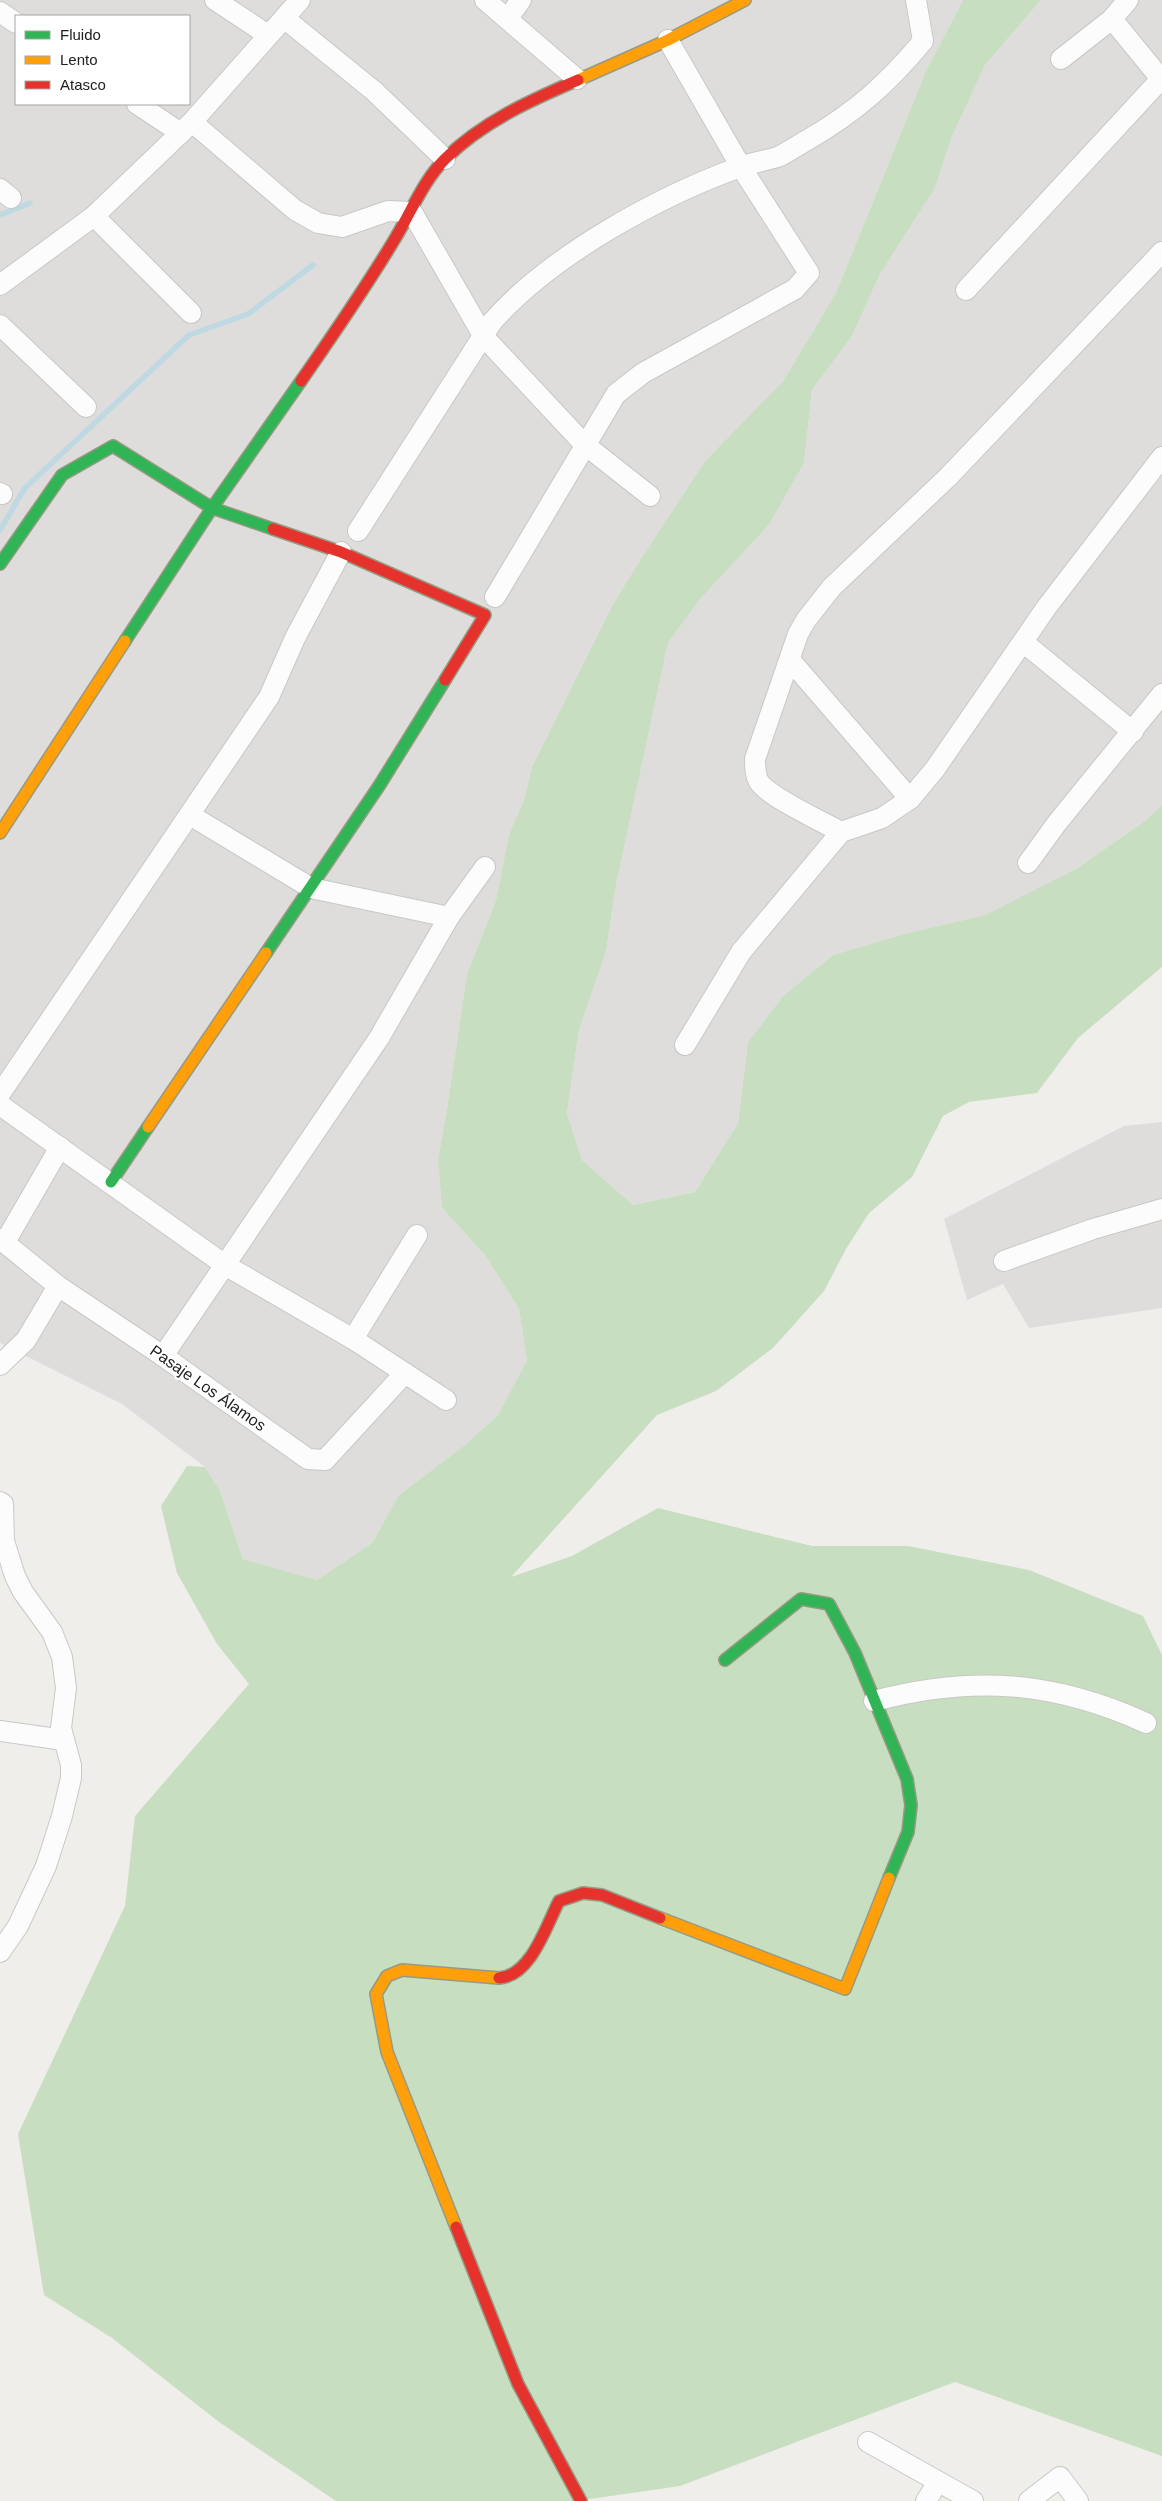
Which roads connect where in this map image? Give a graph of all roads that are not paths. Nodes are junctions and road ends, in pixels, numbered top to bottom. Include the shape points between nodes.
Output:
1 (215, 0) edge
2 (300, 0) edge
3 (485, 0) edge
4 (521, 0) edge
5 (745, 0) edge
6 (916, 0) edge
7 (1128, 0) edge
8 (0, 12) edge
9 (284, 18) junction
10 (508, 18) junction
11 (1112, 19) junction
12 (15, 22) edge
13 (268, 35) junction
14 (668, 40) junction
15 (1061, 59) dead end
16 (577, 79) junction
17 (139, 105) edge
18 (186, 127) junction
19 (446, 159) junction
20 (741, 166) junction
21 (412, 212) junction
22 (94, 216) junction
23 (1162, 252) edge
24 (0, 285) edge
25 (966, 290) dead end
26 (191, 313) dead end
27 (0, 325) edge
28 (484, 337) junction
29 (86, 407) dead end
30 (584, 444) junction
31 (1162, 457) edge
32 (650, 496) dead end
33 (212, 508) junction
34 (358, 531) dead end
35 (341, 552) junction
36 (0, 564) edge
37 (495, 597) dead end
38 (1023, 642) junction
39 (791, 661) junction
40 (1162, 694) edge
41 (1133, 732) junction
42 (910, 799) junction
43 (190, 815) junction
44 (840, 832) junction
45 (0, 833) edge
46 (1028, 863) dead end
47 (485, 866) dead end
48 (310, 888) junction
49 (449, 917) junction
50 (685, 1045) dead end
51 (0, 1094) edge
52 (0, 1105) edge
53 (60, 1147) junction
54 (111, 1182) junction
55 (1162, 1209) edge
56 (417, 1235) dead end
57 (3, 1241) edge
58 (1004, 1261) dead end
59 (225, 1265) junction
60 (58, 1286) junction
61 (353, 1340) junction
62 (163, 1356) junction
63 (0, 1366) edge
64 (405, 1373) junction
65 (446, 1400) dead end
66 (0, 1502) edge
67 (724, 1660) dead end
68 (874, 1701) junction
69 (1146, 1723) dead end
70 (0, 1730) edge
71 (64, 1740) junction
72 (0, 1952) edge
73 (868, 2442) dead end
74 (938, 2482) junction
75 (582, 2501) edge
76 (926, 2501) edge
77 (973, 2501) edge
78 (1029, 2501) edge
79 (1078, 2501) edge

1 - 13 street
2 - 9 street
3 - 10 street
4 - 10 street
5 - 14 street
6 - 20 street via 923,41 895,75 844,118 780,156
7 - 11 street
8 - 12 street
9 - 13 street
9 - 19 street via 374,91
10 - 16 street
11 - 15 street
11 - 25 street via 1161,79
13 - 18 street
14 - 16 street
14 - 20 street
16 - 19 street via 500,117
17 - 18 street
18 - 21 street via 295,210 318,223 342,227 388,211
18 - 22 street
19 - 21 street via 425,185
20 - 28 street via 644,211 558,264 512,300 492,322
20 - 30 street via 809,273 795,289 633,378 616,394
21 - 28 street
21 - 33 street via 363,292
22 - 24 street
22 - 26 street
23 - 39 street via 948,477 832,588 798,634
27 - 29 street
28 - 30 street
28 - 34 street
30 - 32 street
30 - 37 street
31 - 38 street
33 - 35 street
33 - 36 street via 113,446 62,475
33 - 45 street
35 - 43 street via 295,638 269,697
35 - 48 street via 485,614 379,786
38 - 41 street
38 - 42 street via 935,770
39 - 42 street
39 - 44 street via 755,759 756,776 766,789
40 - 41 street
41 - 46 street
42 - 44 street via 882,818
43 - 48 street
43 - 51 street
44 - 50 street via 742,952
47 - 49 street
48 - 49 street
48 - 54 street
49 - 59 street via 379,1038
52 - 53 street
53 - 54 street
53 - 57 street
54 - 59 street
55 - 58 street via 1093,1229
56 - 61 street
57 - 60 street, Pasaje Los Álamos
59 - 61 street
59 - 62 street
60 - 62 street, Pasaje Los Álamos
60 - 63 street via 26,1340
61 - 64 street
62 - 64 street, Pasaje Los Álamos via 308,1459 325,1460
64 - 65 street
66 - 71 street via 3,1504 4,1540 14,1576 52,1632 62,1657 66,1688 62,1716
67 - 68 street via 801,1599 829,1604 856,1653
68 - 69 street via 938,1687 1004,1685 1065,1694 1102,1704
68 - 75 street via 907,1779 911,1818 845,1989 602,1895 583,1893 559,1902 524,1967 510,1977 402,1970 387,1976 378,1987 376,1994 387,2052 518,2384
70 - 71 street
71 - 72 street via 69,1752 70,1778 55,1841 18,1926
73 - 74 street
74 - 76 street
74 - 77 street
78 - 79 street via 1060,2477

